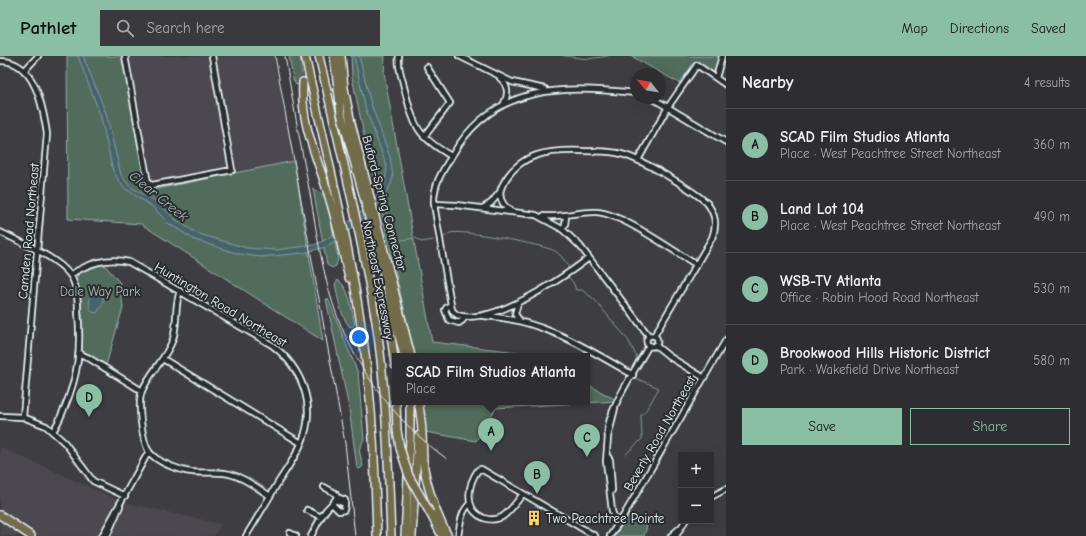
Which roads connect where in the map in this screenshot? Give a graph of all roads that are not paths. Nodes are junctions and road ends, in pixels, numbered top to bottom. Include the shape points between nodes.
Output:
1 (38, 56) edge
2 (125, 56) edge
3 (212, 56) edge
4 (306, 56) edge
5 (319, 56) edge
6 (334, 56) edge
7 (341, 56) edge
8 (400, 56) edge
9 (459, 56) edge
10 (722, 56) edge
11 (0, 61) edge
12 (427, 67) dead end
13 (24, 71) junction
14 (499, 77) junction
15 (716, 78) junction
16 (303, 82) tunnel mouth
17 (726, 85) edge
18 (553, 90) junction
19 (630, 93) edge
20 (504, 103) junction
21 (663, 104) edge
22 (668, 107) junction
23 (424, 137) junction
24 (726, 142) edge
25 (451, 156) junction
26 (638, 160) junction
27 (501, 190) junction
28 (366, 193) junction
29 (434, 204) junction
30 (482, 208) junction
31 (336, 212) junction
32 (512, 212) junction
33 (536, 216) junction
34 (566, 216) junction
35 (374, 223) junction
36 (561, 229) junction
37 (0, 232) edge
38 (37, 251) junction
39 (589, 258) junction
40 (379, 259) junction
41 (697, 265) junction
42 (70, 275) junction
43 (180, 291) junction
44 (519, 302) junction
45 (451, 305) junction
46 (480, 315) junction
47 (463, 316) junction
48 (520, 321) junction
49 (648, 336) junction
50 (654, 336) junction
51 (726, 340) edge
52 (655, 344) junction
53 (649, 345) junction
54 (393, 353) edge
55 (403, 353) edge
56 (410, 353) edge
57 (80, 354) junction
58 (163, 359) junction
59 (633, 375) junction
60 (704, 378) junction
61 (142, 391) junction
62 (396, 405) edge
63 (410, 405) edge
64 (418, 405) edge
65 (419, 405) edge
66 (0, 416) edge
67 (23, 417) junction
68 (53, 431) junction
69 (302, 443) junction
70 (149, 451) junction
71 (324, 487) dead end
72 (726, 489) edge
73 (522, 494) junction
74 (125, 496) junction
75 (270, 496) junction
76 (714, 496) edge
77 (335, 501) junction
78 (121, 502) junction
79 (470, 504) junction
80 (307, 510) dead end
81 (0, 516) edge
82 (321, 518) junction
83 (620, 522) junction
84 (683, 524) edge
85 (460, 527) junction
86 (680, 528) junction
87 (290, 533) dead end
88 (31, 536) edge
89 (102, 536) edge
90 (107, 536) edge
91 (246, 536) edge
92 (296, 536) edge
93 (311, 536) edge
94 (377, 536) edge
95 (391, 536) edge
96 (405, 536) edge
97 (412, 536) edge
98 (446, 536) edge
99 (459, 536) edge
100 (595, 536) edge
101 (610, 536) edge
102 (671, 536) edge
103 (676, 536) edge

1 - 13 street
2 - 3 street via 148,183 152,185 231,170
4 - 31 highway
5 - 95 highway, Northeast Expressway via 376,322 383,377
6 - 28 highway, Buford-Spring Connector via 341,113
7 - 28 highway, Buford-Spring Connector via 344,88
8 - 23 street via 399,66 412,118
9 - 14 street
10 - 15 street
11 - 13 street via 11,62
12 - 23 street via 450,103
13 - 38 street, Camden Road Northeast via 39,98 47,134
14 - 18 street via 525,86
14 - 20 street via 507,89
15 - 17 street
15 - 22 street via 697,65
16 - 31 highway via 305,126
18 - 19 street
18 - 20 street via 528,94
20 - 25 street via 474,126
21 - 22 street
22 - 24 street
22 - 26 street
23 - 25 street
25 - 29 street via 437,183
26 - 27 street via 609,152 547,151 532,156 520,164 510,174
26 - 41 street via 702,198 712,209 715,220 714,232
27 - 30 street via 491,203
27 - 32 street via 502,203
28 - 35 highway, Buford-Spring Connector
29 - 30 street
29 - 45 street
30 - 32 street
31 - 94 highway, Northeast Expressway via 355,291 369,386
32 - 33 street
33 - 34 street
33 - 36 street
34 - 36 street via 565,225
34 - 41 street via 592,212 613,216
35 - 40 highway, Buford-Spring Connector
35 - 56 highway, Buford-Spring Connector
36 - 39 street
37 - 38 street
38 - 42 street
38 - 67 street, Camden Road Northeast
39 - 44 street
39 - 49 street
40 - 54 highway
40 - 55 highway, Buford-Spring Connector
41 - 50 street
42 - 43 street, Huntington Road Northeast via 100,261 117,259 130,262
42 - 57 street via 78,301
43 - 58 street via 177,299 175,332
43 - 69 street, Huntington Road Northeast via 272,345 291,362 302,381 308,402 307,423
44 - 46 street
44 - 48 street via 515,314
45 - 47 street via 455,313
45 - 47 street via 445,310 449,320 459,323
46 - 47 street
46 - 48 street
48 - 59 street via 564,336
49 - 50 street
49 - 53 street via 646,342
50 - 52 street via 657,341
51 - 60 street, Beverly Road Northeast
52 - 53 street
52 - 60 street via 670,357
53 - 59 street
57 - 61 street
57 - 68 street via 73,387
58 - 61 street
58 - 69 street
59 - 83 street via 615,408 608,437 608,490 613,515
60 - 83 street, Beverly Road Northeast
61 - 70 street via 139,412
62 - 98 highway, bridge via 400,448 409,476
63 - 96 highway
64 - 97 highway
65 - 98 highway via 422,418 423,462
66 - 67 street
67 - 68 street via 39,422
68 - 74 street via 93,481
69 - 75 street, Huntington Road Northeast
70 - 74 street
70 - 75 street via 156,458 184,471 222,472 235,476
71 - 77 street via 336,493
72 - 76 street
73 - 79 street via 508,512 497,519 481,516
73 - 79 street via 481,469 477,471 470,490
73 - 100 street
74 - 78 street
75 - 91 street, Huntington Road Northeast
77 - 77 street via 339,511 344,510 345,504
77 - 82 street
78 - 89 street
78 - 90 street
79 - 85 street via 465,510
80 - 82 street
81 - 88 highway
82 - 93 street
83 - 101 street, Beverly Road Northeast
84 - 86 street
85 - 98 street via 456,534
85 - 99 street
86 - 102 street
86 - 103 street
87 - 92 street

